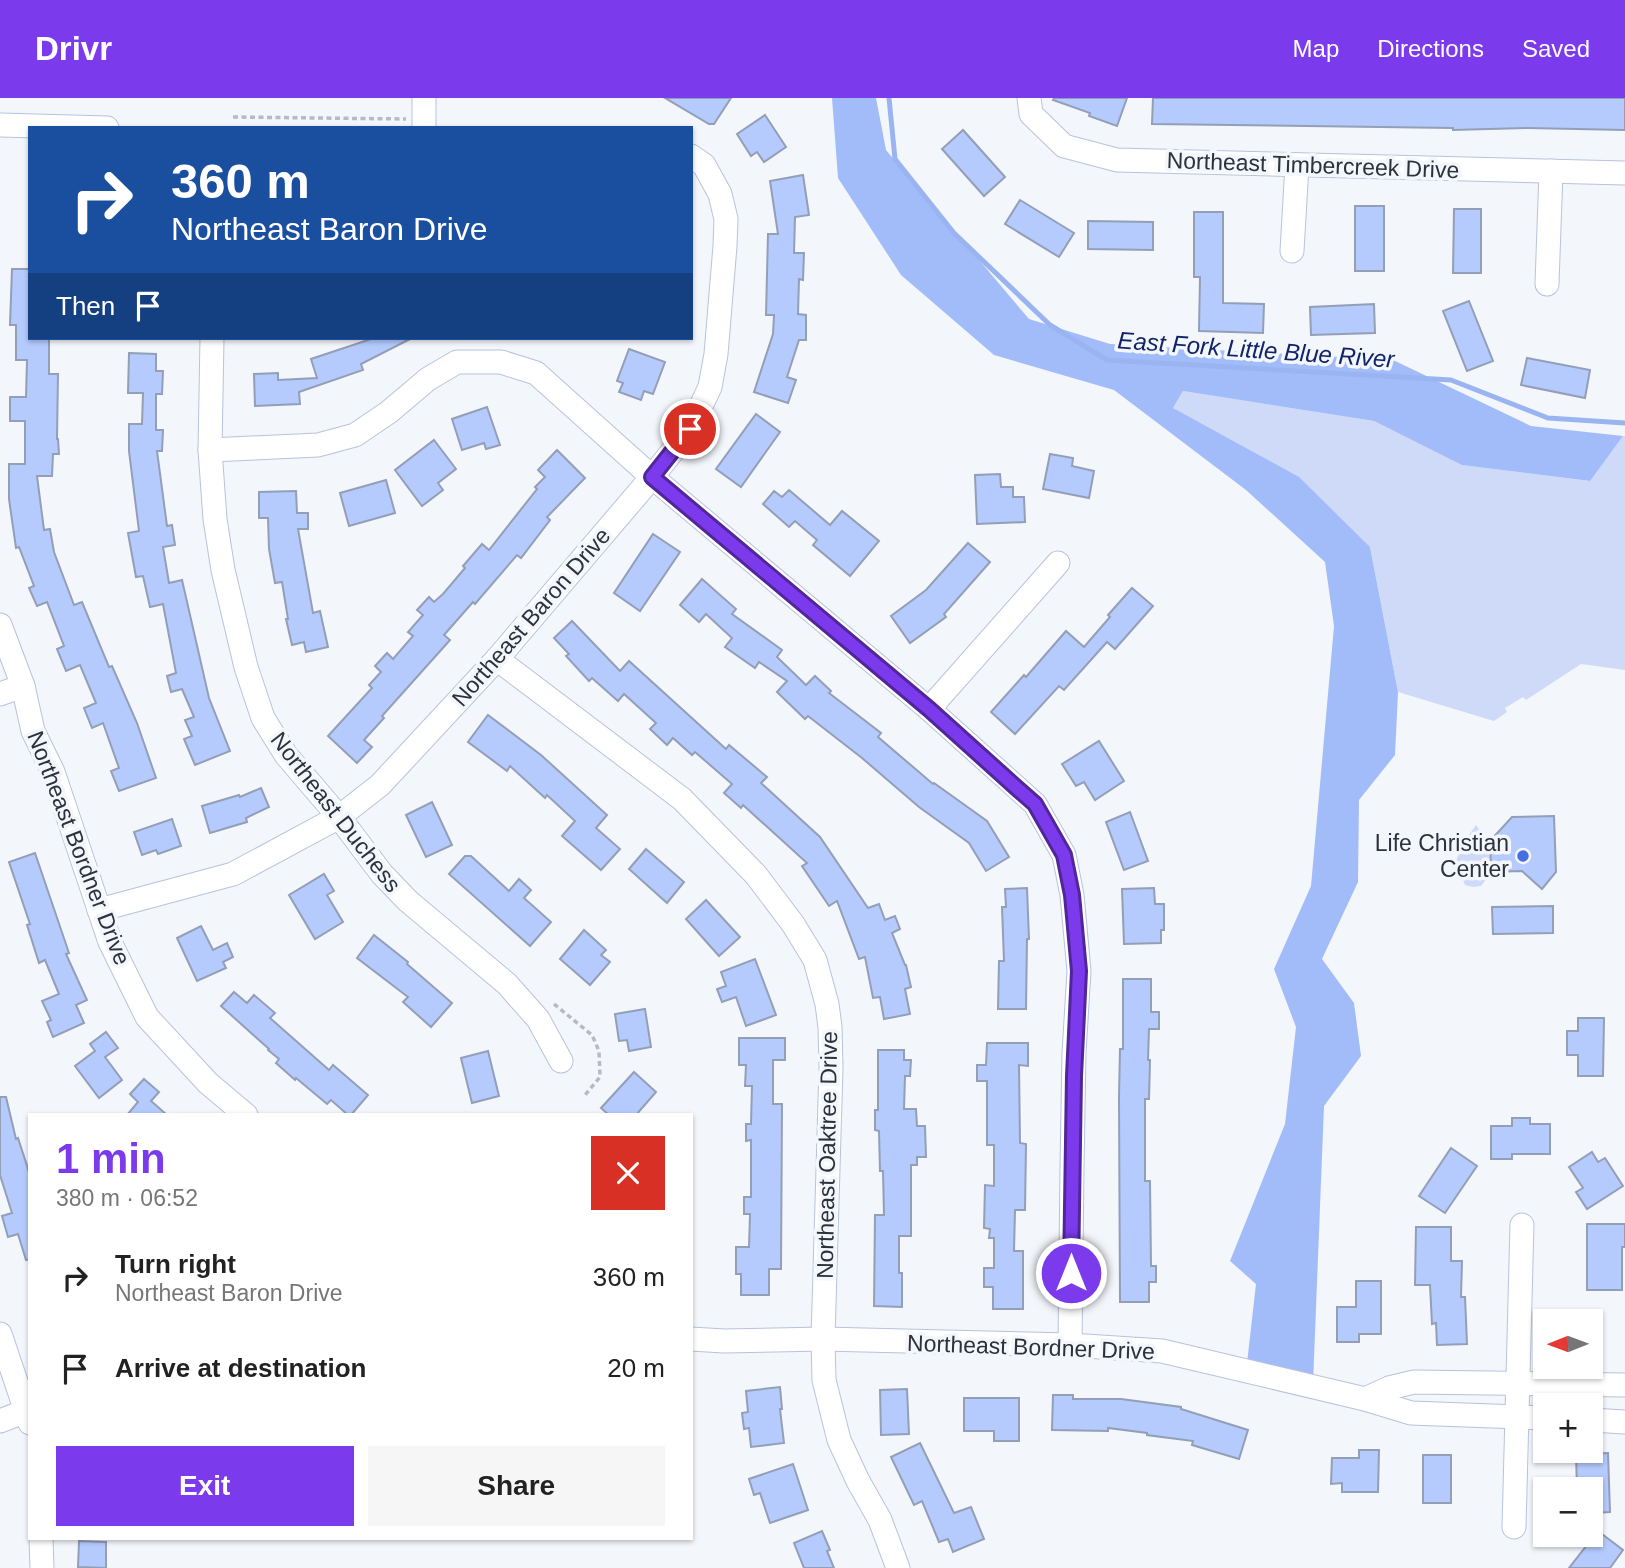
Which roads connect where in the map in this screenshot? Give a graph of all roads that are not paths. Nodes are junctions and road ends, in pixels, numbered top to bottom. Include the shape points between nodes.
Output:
1 (1029, 98) edge
2 (0, 125) edge
3 (36, 126) edge
4 (693, 157) edge
5 (1297, 165) junction
6 (1551, 172) junction
7 (1625, 173) edge
8 (1292, 251) dead end
9 (1547, 284) dead end
10 (212, 340) edge
11 (210, 450) junction
12 (652, 477) junction
13 (1058, 563) dead end
14 (0, 625) edge
15 (497, 659) junction
16 (23, 686) junction
17 (0, 694) edge
18 (929, 709) junction
19 (339, 817) junction
20 (99, 910) junction
21 (561, 1061) dead end
22 (244, 1113) edge
23 (1522, 1226) dead end
24 (0, 1334) edge
25 (693, 1339) edge
26 (823, 1339) junction
27 (1070, 1345) junction
28 (1517, 1384) junction
29 (1625, 1385) edge
30 (1365, 1399) junction
31 (1516, 1416) junction
32 (28, 1417) edge
33 (1533, 1417) edge
34 (0, 1421) edge
35 (1603, 1421) edge
36 (1625, 1422) edge
37 (1514, 1527) dead end
38 (41, 1540) edge
39 (42, 1568) edge
40 (898, 1568) edge

1 - 5 street, Northeast Timbercreek Drive via 1031,114 1064,146 1117,160
2 - 3 street
4 - 12 street, Northeast Baron Drive via 704,165 720,194 726,219 716,354 710,387 690,429
5 - 6 street, Northeast Timbercreek Drive
5 - 8 street
6 - 7 street, Northeast Timbercreek Drive
6 - 9 street
10 - 11 street, Northeast Duchess
11 - 12 street via 318,445 355,436 457,362 501,362 536,373
11 - 19 street, Northeast Duchess via 223,570 259,706 286,755
12 - 15 street, Northeast Baron Drive
12 - 18 street
13 - 18 street
14 - 16 street, Northeast Bordner Drive
15 - 19 street, Northeast Baron Drive via 380,785
15 - 26 street, Northeast Oaktree Drive via 682,799 756,875 815,960 827,1004 831,1067
16 - 17 street
16 - 20 street, Northeast Bordner Drive via 33,731 53,772
18 - 27 street via 1035,804 1064,855 1079,971
19 - 20 street, Northeast Baron Drive via 233,874
19 - 21 street, Northeast Duchess via 408,901 507,984 538,1019
20 - 22 street, Northeast Bordner Drive via 147,1017 208,1083
23 - 28 street
24 - 32 street
25 - 26 street, Northeast Bordner Drive
26 - 27 street, Northeast Bordner Drive
26 - 40 street, Northeast Oaktree Drive via 824,1380 839,1440 880,1520
27 - 30 street, Northeast Bordner Drive via 1162,1351
28 - 29 street
28 - 30 street via 1414,1382
28 - 31 street
30 - 31 street, Northeast Bordner Drive via 1412,1413
31 - 33 street, Northeast Bordner Drive
31 - 37 street
32 - 34 street
35 - 36 street
38 - 39 street

